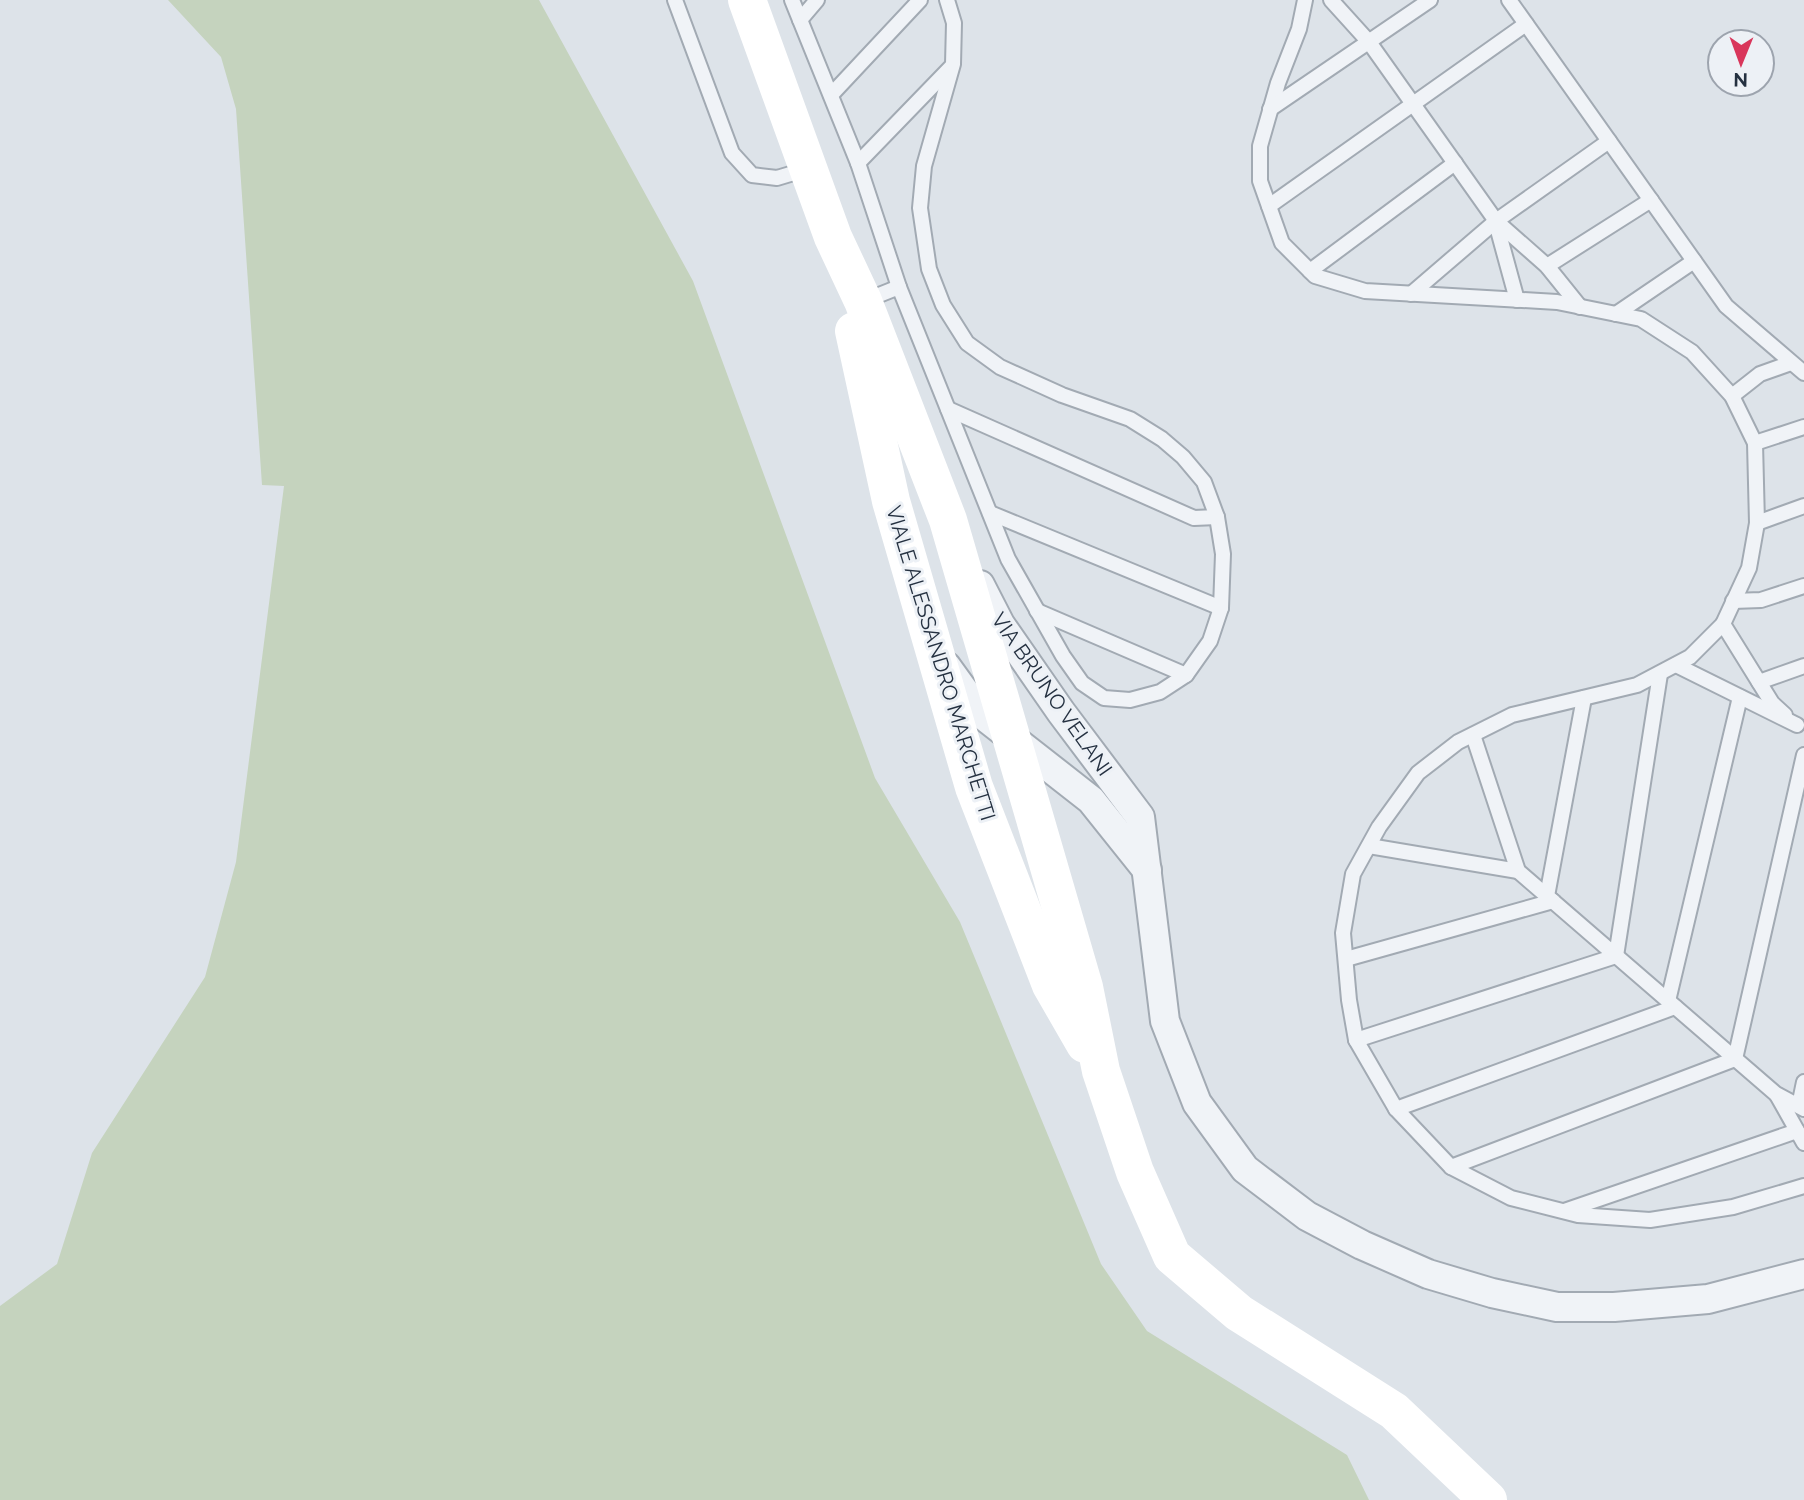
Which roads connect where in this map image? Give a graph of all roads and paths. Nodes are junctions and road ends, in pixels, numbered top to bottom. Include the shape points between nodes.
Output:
1 (665, 0) edge
2 (675, 0) edge
3 (747, 0) edge
4 (792, 0) edge
5 (817, 0) edge
6 (920, 0) edge
7 (947, 0) edge
8 (1305, 0) edge
9 (1331, 0) edge
10 (1430, 0) edge
11 (1509, 0) edge
12 (800, 20) junction
13 (1526, 24) junction
14 (685, 29) junction
15 (1368, 42) junction
16 (953, 64) junction
17 (831, 95) junction
18 (1413, 103) junction
19 (1270, 109) junction
20 (1609, 141) junction
21 (858, 163) junction
22 (1455, 163) junction
23 (809, 168) junction
24 (1651, 200) junction
25 (1269, 206) junction
26 (1496, 221) junction
27 (834, 237) junction
28 (1693, 261) junction
29 (1547, 266) junction
30 (1310, 271) junction
31 (899, 287) junction
32 (1411, 294) junction
33 (1517, 300) junction
34 (863, 301) junction
35 (1580, 307) junction
36 (1616, 314) junction
37 (1791, 362) junction
38 (1804, 373) edge
39 (1732, 396) junction
40 (948, 409) junction
41 (1804, 427) edge
42 (1755, 443) junction
43 (1804, 506) edge
44 (990, 513) junction
45 (1217, 517) junction
46 (948, 520) junction
47 (1757, 523) junction
48 (1804, 586) edge
49 (1733, 601) junction
50 (1221, 608) junction
51 (1037, 611) junction
52 (1723, 624) junction
53 (936, 652) junction
54 (1676, 665) junction
55 (1804, 666) edge
56 (1660, 674) junction
57 (1186, 675) junction
58 (1759, 682) junction
59 (1740, 696) junction
60 (1584, 698) junction
61 (1801, 728) edge
62 (1473, 735) junction
63 (1009, 736) junction
64 (1804, 755) edge
65 (1369, 846) junction
66 (1147, 870) junction
67 (1518, 871) junction
68 (1550, 899) junction
69 (1616, 956) junction
70 (1346, 959) junction
71 (1672, 1004) junction
72 (1356, 1040) junction
73 (1735, 1059) junction
74 (1101, 1071) junction
75 (1804, 1082) edge
76 (1776, 1094) junction
77 (1801, 1107) edge
78 (1396, 1109) junction
79 (1800, 1137) edge
80 (1451, 1167) junction
81 (1804, 1186) edge
82 (1564, 1211) junction
83 (1804, 1274) edge
84 (1488, 1500) edge

1 - 14 lane
2 - 14 lane
3 - 23 street, VIALE ALESSANDRO MARCHETTI
4 - 12 lane
5 - 12 lane
6 - 17 lane
7 - 16 lane via 954,23
8 - 19 lane
9 - 15 lane
10 - 15 lane
11 - 13 lane
12 - 17 lane
13 - 18 lane
13 - 20 lane
14 - 23 lane via 732,153 752,176 777,178
15 - 18 lane
15 - 19 lane
16 - 21 lane
16 - 45 lane via 924,166 920,208 929,269 943,305 967,343 1000,367 1062,396 1130,419 1162,439 1204,482
17 - 21 lane
18 - 22 lane
18 - 25 lane
19 - 25 lane via 1260,146 1260,181
20 - 24 lane
20 - 26 lane
21 - 31 lane
22 - 26 lane
22 - 30 lane
23 - 27 street, VIALE ALESSANDRO MARCHETTI
24 - 28 lane
24 - 29 lane
25 - 30 lane via 1282,243
26 - 29 lane
26 - 32 lane
26 - 33 lane
27 - 34 street, VIALE ALESSANDRO MARCHETTI
27 - 53 street, VIALE ALESSANDRO MARCHETTI via 891,501
28 - 36 lane
28 - 37 lane via 1726,306
29 - 35 lane
30 - 32 lane via 1366,291
31 - 34 lane
31 - 40 lane
32 - 33 lane
33 - 35 lane
34 - 46 street, VIALE ALESSANDRO MARCHETTI
35 - 36 lane
36 - 39 lane via 1641,319 1692,352
37 - 38 lane
37 - 39 lane via 1760,373
39 - 42 lane
40 - 44 lane
40 - 45 lane via 1194,518
41 - 42 lane
42 - 47 lane
43 - 47 lane
44 - 50 lane
44 - 51 lane via 1008,559
45 - 50 lane via 1223,554
46 - 63 street, VIALE ALESSANDRO MARCHETTI
46 - 66 street, VIA BRUNO VELANI via 1000,624 1140,817
47 - 49 lane via 1749,568
48 - 49 lane via 1761,600
49 - 52 lane
50 - 57 lane via 1210,641
51 - 57 lane
51 - 57 lane via 1082,683 1104,698 1130,700 1160,692
52 - 54 lane
52 - 58 lane
53 - 63 street, VIA BRUNO VELANI via 980,713
53 - 74 street, VIALE ALESSANDRO MARCHETTI via 974,787 1046,972
54 - 56 lane
54 - 59 lane
55 - 58 lane
56 - 60 lane via 1637,685
56 - 69 lane
58 - 61 lane via 1772,703
59 - 61 lane
59 - 71 lane
60 - 62 lane via 1512,715
60 - 68 lane
62 - 65 lane via 1418,773
62 - 67 lane
63 - 66 street, VIA BRUNO VELANI via 1091,800
63 - 74 street, VIALE ALESSANDRO MARCHETTI via 1084,987
64 - 73 lane
65 - 67 lane
65 - 70 lane via 1353,874 1343,933
66 - 83 street, VIA BRUNO VELANI via 1165,1021 1197,1104 1245,1168 1307,1216 1428,1273 1557,1307 1708,1299
67 - 68 lane
68 - 69 lane
68 - 70 lane
69 - 71 lane
69 - 72 lane
70 - 72 lane
71 - 73 lane
71 - 78 lane
72 - 78 lane
73 - 76 lane
73 - 80 lane
74 - 84 street, VIALE ALESSANDRO MARCHETTI via 1135,1172 1172,1256 1240,1313 1394,1411
75 - 77 lane
76 - 77 lane
76 - 79 lane
78 - 80 lane
79 - 82 lane
80 - 82 lane via 1511,1198
81 - 82 lane via 1733,1206 1650,1220

